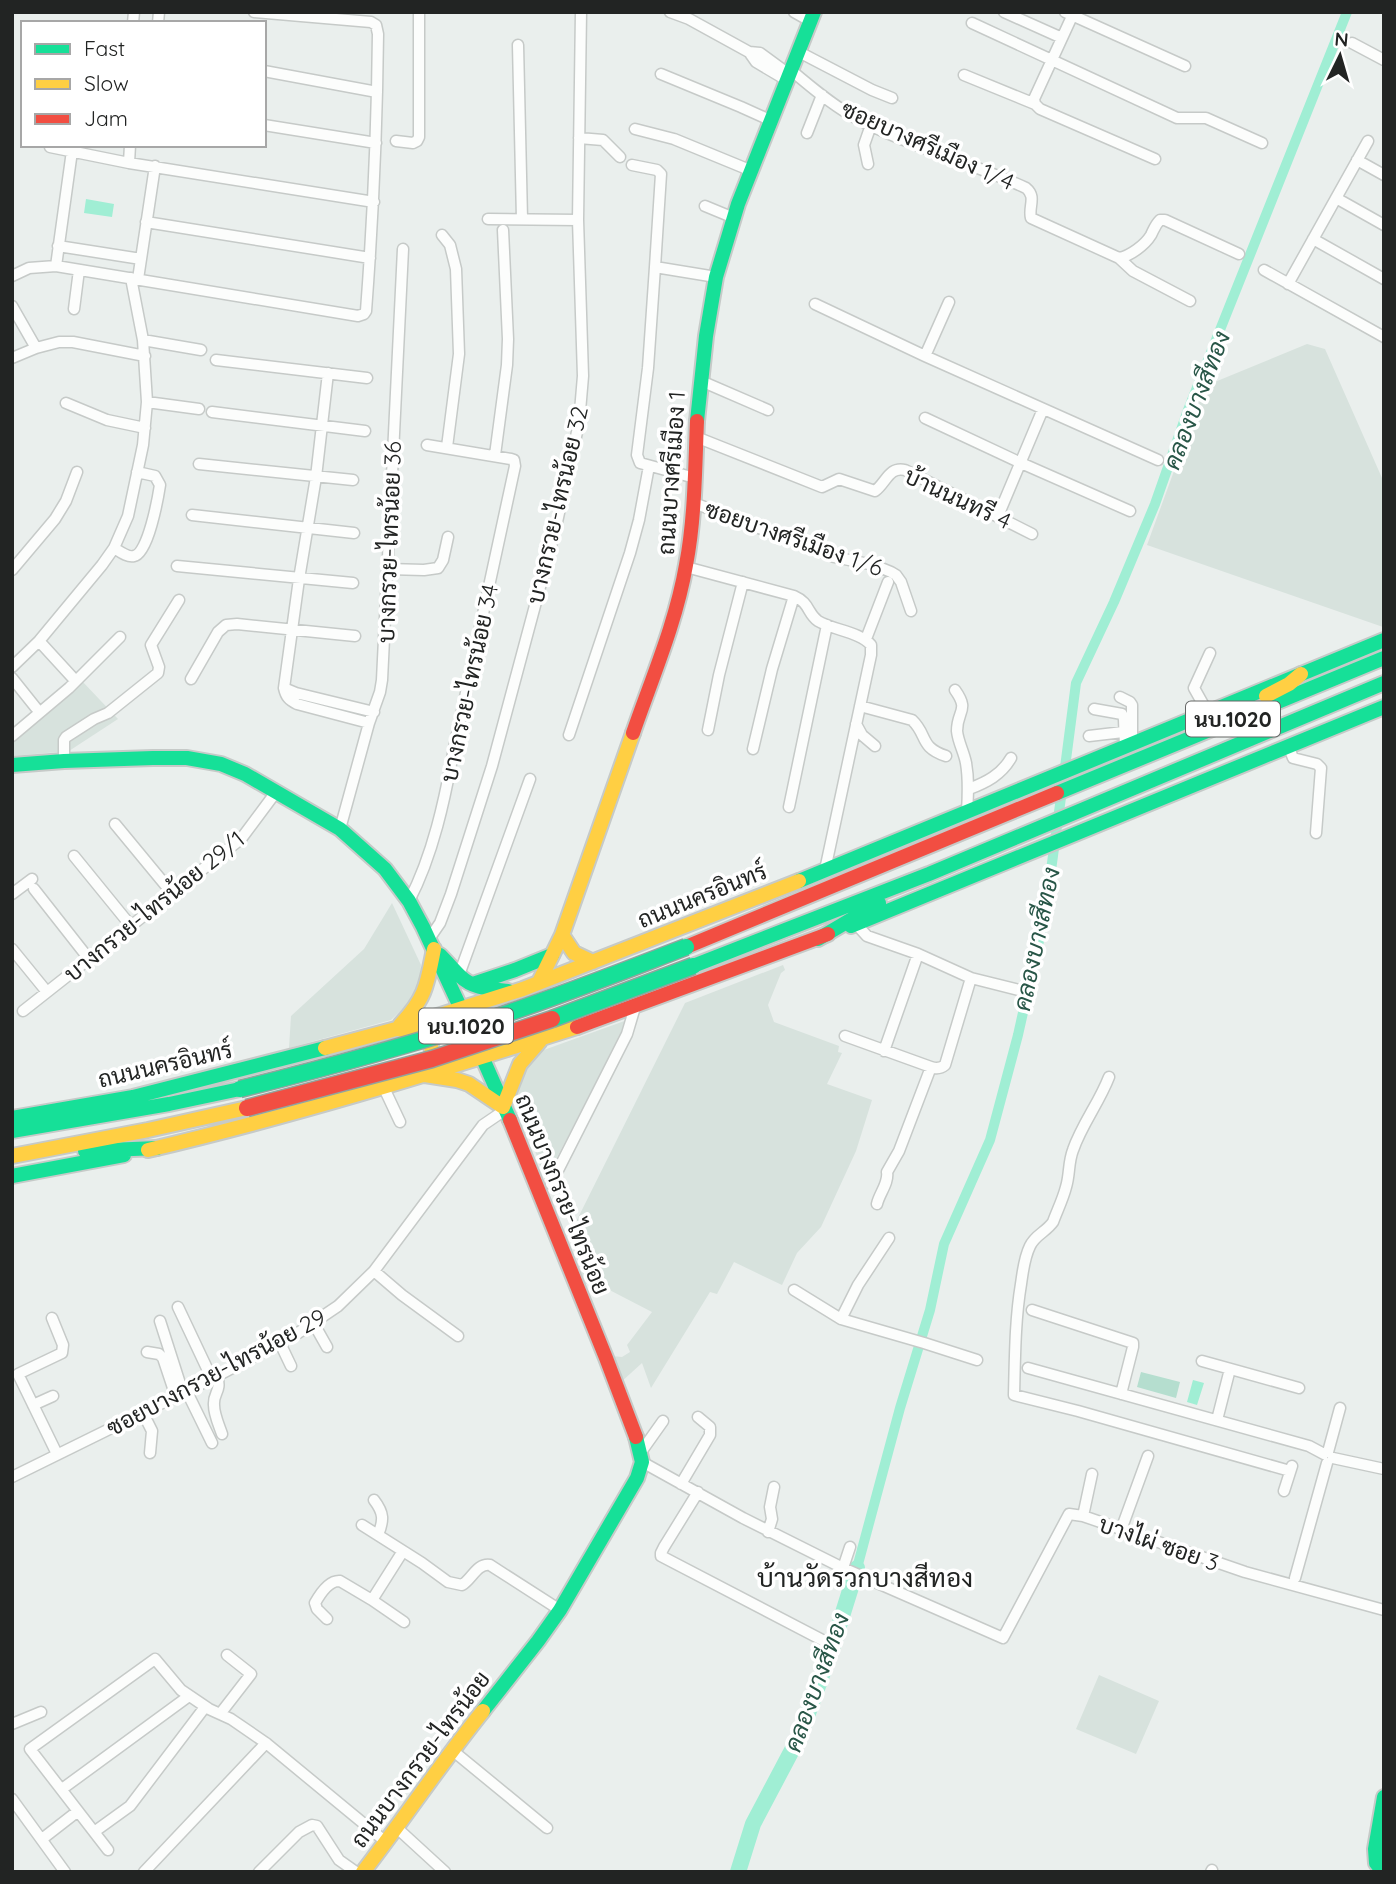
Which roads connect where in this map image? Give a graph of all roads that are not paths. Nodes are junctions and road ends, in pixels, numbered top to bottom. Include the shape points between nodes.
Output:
1 (254, 12) edge
2 (419, 12) edge
3 (580, 12) edge
4 (670, 12) edge
5 (794, 12) edge
6 (1004, 12) edge
7 (1070, 13) edge
8 (813, 15) edge
9 (971, 23) dead end
10 (1062, 38) junction
11 (1352, 43) dead end
12 (518, 45) dead end
13 (799, 52) junction
14 (1384, 60) edge
15 (1052, 61) junction
16 (1185, 66) dead end
17 (266, 71) edge
18 (661, 74) dead end
19 (964, 75) dead end
20 (790, 76) junction
21 (377, 92) junction
22 (822, 95) junction
23 (892, 98) dead end
24 (1035, 104) junction
25 (772, 121) junction
26 (266, 125) edge
27 (870, 125) junction
28 (635, 129) dead end
29 (807, 133) dead end
30 (579, 138) junction
31 (396, 141) dead end
32 (1368, 141) dead end
33 (376, 143) junction
34 (1262, 144) dead end
35 (50, 147) dead end
36 (130, 147) edge
37 (72, 151) junction
38 (620, 157) dead end
39 (1155, 159) dead end
40 (1357, 160) junction
41 (129, 163) junction
42 (867, 164) dead end
43 (632, 165) dead end
44 (155, 166) junction
45 (752, 170) junction
46 (1384, 175) edge
47 (1336, 198) junction
48 (374, 202) junction
49 (705, 206) dead end
50 (734, 218) junction
51 (488, 219) dead end
52 (522, 219) junction
53 (578, 220) junction
54 (146, 222) junction
55 (1384, 225) edge
56 (503, 230) dead end
57 (442, 235) dead end
58 (1313, 239) junction
59 (58, 246) junction
60 (403, 249) dead end
61 (1239, 254) dead end
62 (370, 258) junction
63 (1119, 258) junction
64 (141, 259) junction
65 (55, 265) junction
66 (655, 267) junction
67 (79, 270) junction
68 (1264, 270) dead end
69 (12, 276) edge
70 (716, 277) junction
71 (135, 279) junction
72 (1384, 279) edge
73 (1288, 284) junction
74 (1190, 301) dead end
75 (949, 302) dead end
76 (815, 304) dead end
77 (12, 306) edge
78 (75, 309) dead end
79 (1384, 337) edge
80 (143, 340) junction
81 (36, 348) junction
82 (201, 350) dead end
83 (145, 356) junction
84 (925, 356) junction
85 (12, 358) edge
86 (216, 360) dead end
87 (328, 373) junction
88 (367, 378) dead end
89 (701, 381) junction
90 (147, 402) junction
91 (66, 403) dead end
92 (200, 409) dead end
93 (1043, 409) junction
94 (768, 410) dead end
95 (212, 412) dead end
96 (925, 418) dead end
97 (323, 426) junction
98 (145, 428) junction
99 (365, 431) dead end
100 (696, 437) junction
101 (427, 445) dead end
102 (447, 447) junction
103 (495, 455) junction
104 (1158, 460) dead end
105 (1021, 463) junction
106 (199, 464) dead end
107 (649, 467) junction
108 (77, 472) dead end
109 (137, 472) junction
110 (316, 477) junction
111 (695, 478) junction
112 (353, 480) dead end
113 (694, 503) junction
114 (1130, 511) dead end
115 (192, 515) dead end
116 (998, 516) junction
117 (309, 528) junction
118 (354, 533) dead end
119 (1032, 534) dead end
120 (448, 537) dead end
121 (114, 548) junction
122 (177, 566) dead end
123 (687, 567) junction
124 (388, 569) junction
125 (12, 570) edge
126 (299, 579) junction
127 (743, 582) junction
128 (888, 582) dead end
129 (353, 583) dead end
130 (794, 596) junction
131 (178, 600) dead end
132 (911, 611) dead end
133 (827, 625) junction
134 (292, 631) junction
135 (355, 636) dead end
136 (120, 638) dead end
137 (867, 640) junction
138 (1384, 640) edge
139 (39, 641) junction
140 (1210, 653) dead end
141 (1384, 658) edge
142 (12, 667) edge
143 (1301, 674) junction
144 (72, 677) dead end
145 (12, 678) edge
146 (191, 679) dead end
147 (1384, 683) edge
148 (284, 688) junction
149 (955, 690) dead end
150 (1120, 697) dead end
151 (860, 706) junction
152 (1384, 707) edge
153 (36, 708) dead end
154 (1094, 709) dead end
155 (374, 712) junction
156 (1208, 713) junction
157 (1229, 720) junction
158 (369, 723) junction
159 (856, 724) junction
160 (708, 730) dead end
161 (569, 735) dead end
162 (12, 736) edge
163 (1088, 736) dead end
164 (1127, 741) junction
165 (875, 746) dead end
166 (1288, 746) junction
167 (753, 749) dead end
168 (946, 756) dead end
169 (1011, 758) dead end
170 (64, 761) junction
171 (12, 765) edge
172 (530, 779) dead end
173 (969, 789) junction
174 (276, 792) junction
175 (789, 807) dead end
176 (967, 812) junction
177 (115, 824) dead end
178 (340, 829) junction
179 (1315, 833) dead end
180 (74, 856) dead end
181 (825, 870) junction
182 (929, 874) junction
183 (172, 893) junction
184 (12, 894) edge
185 (409, 901) junction
186 (856, 924) junction
187 (131, 926) junction
188 (562, 935) junction
189 (818, 939) junction
190 (431, 944) junction
191 (12, 950) edge
192 (918, 954) junction
193 (552, 955) junction
194 (89, 959) junction
195 (593, 962) junction
196 (971, 978) junction
197 (465, 980) junction
198 (539, 982) junction
199 (519, 990) junction
200 (1023, 991) dead end
201 (47, 992) junction
202 (635, 1007) junction
203 (461, 1009) junction
204 (23, 1012) dead end
205 (396, 1029) junction
206 (845, 1036) dead end
207 (544, 1037) junction
208 (884, 1051) junction
209 (482, 1057) junction
210 (931, 1067) junction
211 (425, 1075) junction
212 (1109, 1077) dead end
213 (384, 1088) junction
214 (133, 1097) junction
215 (504, 1108) junction
216 (12, 1118) edge
217 (400, 1122) dead end
218 (43, 1127) junction
219 (12, 1132) edge
220 (157, 1148) junction
221 (44, 1151) junction
222 (12, 1157) edge
223 (12, 1176) edge
224 (551, 1184) dead end
225 (877, 1204) dead end
226 (889, 1238) dead end
227 (374, 1270) junction
228 (794, 1290) dead end
229 (178, 1307) dead end
230 (1032, 1310) dead end
231 (51, 1318) dead end
232 (841, 1319) junction
233 (160, 1321) dead end
234 (314, 1324) junction
235 (458, 1336) dead end
236 (280, 1343) junction
237 (327, 1347) dead end
238 (147, 1352) dead end
239 (977, 1360) dead end
240 (1202, 1362) dead end
241 (12, 1363) edge
242 (291, 1366) dead end
243 (1028, 1368) dead end
244 (1230, 1369) junction
245 (18, 1374) junction
246 (214, 1378) junction
247 (1299, 1388) dead end
248 (182, 1394) junction
249 (1121, 1394) junction
250 (54, 1396) dead end
251 (33, 1405) junction
252 (1340, 1408) dead end
253 (143, 1413) junction
254 (698, 1417) dead end
255 (1217, 1420) junction
256 (663, 1421) dead end
257 (222, 1434) dead end
258 (212, 1443) dead end
259 (150, 1453) dead end
260 (57, 1454) junction
261 (1148, 1455) dead end
262 (641, 1457) junction
263 (1328, 1457) junction
264 (1384, 1469) edge
265 (1092, 1474) dead end
266 (12, 1477) edge
267 (681, 1484) junction
268 (774, 1487) dead end
269 (1284, 1491) dead end
270 (698, 1492) junction
271 (374, 1500) dead end
272 (1083, 1516) junction
273 (362, 1525) dead end
274 (1121, 1530) junction
275 (768, 1532) junction
276 (378, 1535) junction
277 (850, 1547) dead end
278 (403, 1551) junction
279 (845, 1569) junction
280 (1295, 1578) dead end
281 (372, 1600) junction
282 (560, 1610) junction
283 (1384, 1610) edge
284 (327, 1619) dead end
285 (404, 1622) dead end
286 (828, 1643) dead end
287 (227, 1655) dead end
288 (189, 1696) junction
289 (205, 1707) junction
290 (41, 1712) dead end
291 (220, 1714) junction
292 (12, 1724) edge
293 (266, 1743) junction
294 (452, 1750) junction
295 (62, 1789) junction
296 (1384, 1797) edge
297 (12, 1798) edge
298 (78, 1811) junction
299 (397, 1828) junction
300 (547, 1828) dead end
301 (94, 1832) junction
302 (42, 1839) junction
303 (386, 1842) junction
304 (108, 1850) dead end
305 (65, 1872) edge
306 (144, 1872) edge
307 (259, 1872) edge
308 (356, 1872) edge
309 (363, 1872) edge
310 (445, 1872) edge
311 (1383, 1872) edge

1 - 21 street via 371,22 378,34
2 - 31 street via 419,137 413,143
3 - 30 street, บางกรวย-ไทรน้อย 32
4 - 20 street, ซอยบางศรีเมือง 1/4 via 749,52 756,62
5 - 8 street
6 - 10 street
7 - 10 street
7 - 16 street
8 - 13 main road, ถนนบางศรีเมือง 1
9 - 15 street
10 - 15 street
11 - 14 street
12 - 52 street
13 - 20 main road, ถนนบางศรีเมือง 1
13 - 23 street
15 - 24 street
15 - 34 street via 1177,118 1200,116
17 - 21 street
18 - 25 street
19 - 24 street
20 - 22 street, ซอยบางศรีเมือง 1/4
20 - 25 main road, ถนนบางศรีเมือง 1
21 - 33 street
22 - 27 street, ซอยบางศรีเมือง 1/4
22 - 29 street
24 - 39 street
25 - 45 main road, ถนนบางศรีเมือง 1
26 - 33 street
27 - 42 street via 864,145
27 - 63 street, ซอยบางศรีเมือง 1/4 via 1026,188 1032,197 1031,219
28 - 45 street
30 - 38 street via 603,140
30 - 53 street, บางกรวย-ไทรน้อย 32
32 - 40 street
33 - 48 street
35 - 37 street
36 - 41 street
37 - 41 street
37 - 59 street
40 - 46 street
40 - 47 street
41 - 44 street
43 - 66 street via 660,174
44 - 48 street
44 - 54 street
45 - 50 main road, ถนนบางศรีเมือง 1
47 - 55 street
47 - 58 street
48 - 62 street
49 - 50 street
50 - 70 main road, ถนนบางศรีเมือง 1
51 - 52 street
52 - 53 street
53 - 190 street, บางกรวย-ไทรน้อย 32 via 583,384 574,452 492,766
54 - 62 street
54 - 64 street
56 - 103 street via 508,339
57 - 102 street via 450,245 456,269 459,354
58 - 72 street
58 - 73 street
59 - 64 street
59 - 65 street
60 - 124 street, บางกรวย-ไทรน้อย 36
61 - 63 street via 1160,220 1145,243
62 - 71 street via 362,316
63 - 74 street via 1133,271
64 - 71 street
65 - 67 street
65 - 69 street via 29,268
66 - 70 street
66 - 107 street via 637,455 640,463
67 - 71 street
67 - 78 street
68 - 73 street
70 - 89 main road, ถนนบางศรีเมือง 1
71 - 80 street
73 - 79 street
75 - 84 street
76 - 84 street
77 - 81 street
80 - 82 street
80 - 83 street
81 - 83 street via 73,342
81 - 85 street
83 - 90 street
84 - 93 street
86 - 87 street
87 - 88 street
87 - 97 street
89 - 94 street
89 - 100 main road, ถนนบางศรีเมือง 1
90 - 92 street
90 - 98 street
91 - 98 street
93 - 104 street
93 - 105 street
95 - 97 street
96 - 105 street
97 - 99 street
97 - 110 street
98 - 109 street
100 - 111 main road, ถนนบางศรีเมือง 1
100 - 116 street, บ้านนนทรี 4 via 822,487 839,479 875,491 895,469 905,470
101 - 102 street
102 - 103 street
103 - 185 street, บางกรวย-ไทรน้อย 34 via 514,460 515,466 447,785
105 - 114 street
105 - 116 street
106 - 110 street
107 - 111 street
107 - 161 street via 630,553
108 - 125 street via 55,519
109 - 121 street via 128,516
109 - 121 street via 155,476 160,485 147,541 135,556
110 - 112 street
110 - 117 street
111 - 113 main road, ถนนบางศรีเมือง 1
113 - 123 main road, ถนนบางศรีเมือง 1
113 - 132 street, ซอยบางศรีเมือง 1/6 via 834,557 891,572 901,582
115 - 117 street
116 - 119 street, บ้านนนทรี 4
117 - 118 street
117 - 126 street
120 - 124 street via 438,568
121 - 139 street
122 - 126 street
123 - 127 street
123 - 188 main road, ถนนบางศรีเมือง 1 via 675,614
124 - 155 street, บางกรวย-ไทรน้อย 36 via 384,662
126 - 129 street
126 - 134 street
127 - 130 street
127 - 160 street
128 - 137 street
130 - 133 street
130 - 167 street
131 - 170 street via 151,645 158,673 108,713 66,737
133 - 137 street
133 - 175 street
134 - 135 street
134 - 146 street via 231,624 222,627
134 - 148 street
136 - 162 street
137 - 151 street via 872,655
138 - 143 main road, ถนนนครอินทร์ / นบ.1020
139 - 142 street
139 - 144 street
140 - 156 street via 1194,688
141 - 157 main road, ถนนนครอินทร์ / นบ.1020
143 - 156 main road, ถนนนครอินทร์ / นบ.1020
143 - 157 main road
145 - 153 street
147 - 182 main road, นบ.1020
148 - 155 street
148 - 158 street via 290,701 297,704
149 - 173 street via 963,701 957,730
150 - 164 street via 1132,705
151 - 159 street
151 - 168 street via 912,720 929,748
152 - 166 main road, นบ.1020
154 - 164 street via 1122,714
155 - 158 street, บางกรวย-ไทรน้อย 36
156 - 164 main road, ถนนนครอินทร์ / นบ.1020
157 - 218 main road, ถนนนครอินทร์ / นบ.1020, bridge via 687,947 516,1010 240,1089
158 - 178 street, บางกรวย-ไทรน้อย 36
159 - 165 street
159 - 181 street
163 - 164 street
164 - 176 main road, ถนนนครอินทร์ / นบ.1020
166 - 179 street via 1293,758 1321,768
166 - 186 main road, นบ.1020
169 - 173 street via 997,775
170 - 171 main road, ถนนบางกรวย-ไทรน้อย
170 - 174 main road, ถนนบางกรวย-ไทรน้อย via 205,760 232,768
172 - 197 street
173 - 176 street
174 - 178 main road, ถนนบางกรวย-ไทรน้อย
174 - 183 street, บางกรวย-ไทรน้อย 29/1 via 241,839
176 - 181 main road, ถนนนครอินทร์ / นบ.1020
177 - 183 street
178 - 185 main road, ถนนบางกรวย-ไทรน้อย via 385,869
180 - 187 street
181 - 195 main road, ถนนนครอินทร์ / นบ.1020
182 - 189 main road via 921,883 867,908
182 - 221 main road, นบ.1020, bridge via 571,1012 459,1050 247,1108
183 - 187 street, บางกรวย-ไทรน้อย 29/1
184 - 194 street via 33,884
185 - 190 main road, ถนนบางกรวย-ไทรน้อย
186 - 189 main road, นบ.1020
186 - 192 street via 867,936
187 - 194 street, บางกรวย-ไทรน้อย 29/1
188 - 193 main road, ถนนบางศรีเมือง 1
188 - 195 main road via 574,954
189 - 202 main road, นบ.1020
190 - 197 main road
190 - 203 main road, ถนนบางกรวย-ไทรน้อย
190 - 205 main road via 422,1000
191 - 201 street
192 - 196 street
192 - 208 street
193 - 197 main road via 515,970
193 - 198 main road, ถนนบางศรีเมือง 1
194 - 201 street, บางกรวย-ไทรน้อย 29/1
195 - 198 main road, ถนนนครอินทร์ / นบ.1020
196 - 200 street
196 - 210 street via 945,1065
197 - 199 main road via 488,989
198 - 199 main road, ถนนนครอินทร์ / นบ.1020
199 - 203 main road, ถนนนครอินทร์ / นบ.1020
199 - 207 main road via 510,1008 509,1026 522,1036
201 - 204 street, บางกรวย-ไทรน้อย 29/1
202 - 207 main road, นบ.1020
202 - 224 street via 627,1034
203 - 205 main road, ถนนนครอินทร์ / นบ.1020
203 - 209 main road, ถนนบางกรวย-ไทรน้อย
205 - 211 main road via 427,1038 433,1060
205 - 214 main road, ถนนนครอินทร์ / นบ.1020
206 - 208 street
207 - 209 main road, นบ.1020
207 - 215 main road via 516,1070
208 - 210 street
209 - 211 main road, นบ.1020
209 - 215 main road, ถนนบางกรวย-ไทรน้อย
210 - 225 street
211 - 213 main road, นบ.1020
211 - 215 main road via 469,1084
212 - 269 street via 1073,1147 1066,1187 1052,1222 1035,1237 1024,1264 1016,1313 1014,1395 1291,1468
213 - 217 street
213 - 220 main road, นบ.1020
214 - 216 main road, ถนนนครอินทร์ / นบ.1020
214 - 218 main road
215 - 227 street, ซอยบางกรวย-ไทรน้อย 29 via 483,1125
215 - 262 main road, ถนนบางกรวย-ไทรน้อย via 606,1358
218 - 219 main road, ถนนนครอินทร์ / นบ.1020
220 - 221 main road
220 - 223 main road, นบ.1020
221 - 222 main road, นบ.1020
226 - 232 street
227 - 234 street, ซอยบางกรวย-ไทรน้อย 29 via 345,1301
227 - 235 street
228 - 232 street
229 - 246 street
230 - 249 street via 1133,1343
231 - 245 street via 62,1353
232 - 239 street
233 - 248 street
234 - 236 street, ซอยบางกรวย-ไทรน้อย 29
234 - 237 street
236 - 242 street
236 - 246 street, ซอยบางกรวย-ไทรน้อย 29
238 - 248 street via 163,1357
240 - 244 street
241 - 245 street
243 - 249 street
244 - 247 street
244 - 255 street
245 - 251 street
246 - 248 street, ซอยบางกรวย-ไทรน้อย 29
246 - 257 street via 219,1388 213,1401
248 - 253 street, ซอยบางกรวย-ไทรน้อย 29
248 - 258 street
249 - 255 street
250 - 251 street
251 - 260 street
252 - 263 street
253 - 259 street via 152,1431
253 - 260 street, ซอยบางกรวย-ไทรน้อย 29
254 - 267 street via 710,1427 710,1435
255 - 263 street via 1309,1446
256 - 262 street
260 - 266 street, ซอยบางกรวย-ไทรน้อย 29
261 - 274 street
262 - 267 street
262 - 282 main road, ถนนบางกรวย-ไทรน้อย via 637,1478
263 - 264 street
263 - 280 street
265 - 272 street
267 - 270 street
268 - 275 street
270 - 275 street
270 - 286 street via 661,1556
271 - 276 street via 383,1518
272 - 274 street, บางไผ่ ซอย 3
272 - 279 street, บางไผ่ ซอย 3 via 1069,1514 1003,1638
273 - 276 street
274 - 283 street, บางไผ่ ซอย 3 via 1245,1572
275 - 279 street
276 - 278 street
277 - 279 street
278 - 281 street
278 - 282 street via 455,1585 468,1581 481,1566 490,1565
281 - 284 street via 335,1580 315,1603
281 - 285 street
282 - 294 main road, ถนนบางกรวย-ไทรน้อย
287 - 291 street via 251,1674
288 - 289 street
288 - 295 street
288 - 295 street via 155,1659 30,1749
289 - 291 street
289 - 301 street via 130,1806
290 - 292 street
291 - 293 street
293 - 303 street
293 - 306 street
294 - 299 main road, ถนนบางกรวย-ไทรน้อย
294 - 300 street
295 - 298 street
296 - 311 main road via 1376,1849 1376,1863
297 - 302 street
298 - 301 street
298 - 302 street
299 - 303 main road, ถนนบางกรวย-ไทรน้อย
299 - 310 street
301 - 304 street
302 - 305 street
303 - 309 main road, ถนนบางกรวย-ไทรน้อย
307 - 308 street via 312,1825 339,1860

